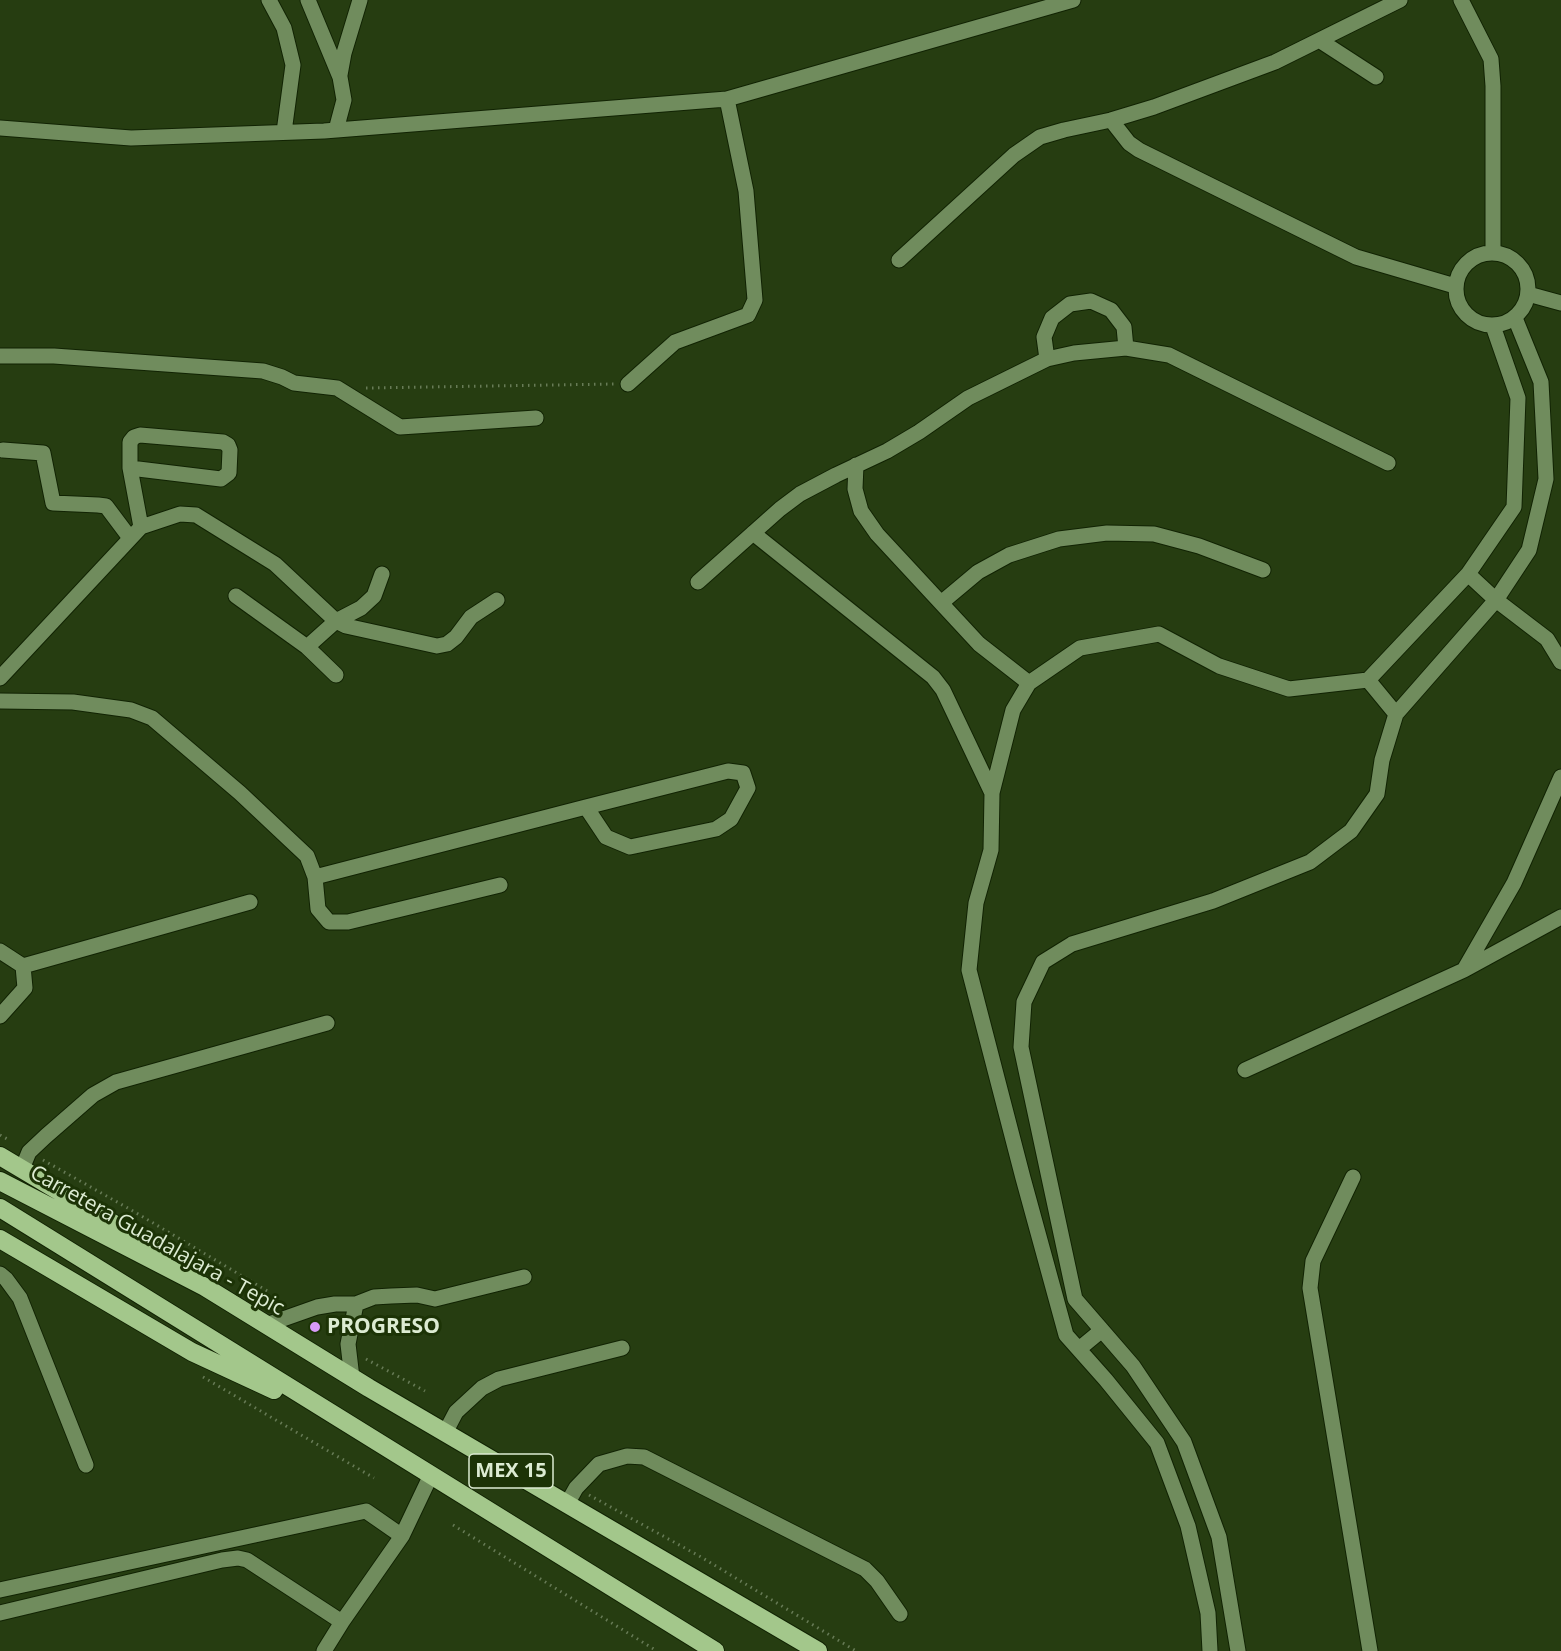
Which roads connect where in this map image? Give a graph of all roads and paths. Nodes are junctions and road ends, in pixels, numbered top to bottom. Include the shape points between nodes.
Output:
1 (269, 0) edge
2 (308, 0) edge
3 (360, 0) edge
4 (1073, 0) edge
5 (1400, 0) edge
6 (1461, 0) edge
7 (1319, 40) junction
8 (340, 77) junction
9 (1376, 78) dead end
10 (727, 99) junction
11 (1111, 120) junction
12 (0, 128) edge
13 (336, 130) junction
14 (284, 132) junction
15 (1492, 253) junction
16 (899, 260) dead end
17 (1455, 286) junction
18 (1528, 294) junction
19 (1561, 303) edge
20 (1515, 318) junction
21 (1493, 326) junction
22 (1126, 348) junction
23 (0, 356) edge
24 (1047, 359) junction
25 (628, 384) joint
26 (337, 388) junction
27 (536, 418) dead end
28 (3, 450) dead end
29 (1388, 463) dead end
30 (856, 465) junction
31 (130, 468) junction
32 (135, 532) junction
33 (753, 533) junction
34 (1263, 570) dead end
35 (382, 574) dead end
36 (1468, 574) junction
37 (698, 582) dead end
38 (236, 596) dead end
39 (497, 600) dead end
40 (1496, 600) junction
41 (940, 603) junction
42 (336, 621) junction
43 (307, 647) junction
44 (1561, 662) edge
45 (336, 675) dead end
46 (0, 678) edge
47 (1368, 680) junction
48 (1029, 683) junction
49 (0, 701) edge
50 (1396, 714) junction
51 (1561, 777) edge
52 (992, 793) junction
53 (586, 807) junction
54 (315, 877) junction
55 (500, 885) dead end
56 (250, 902) dead end
57 (1561, 917) edge
58 (0, 951) edge
59 (23, 966) junction
60 (1464, 970) junction
61 (0, 1016) edge
62 (327, 1023) dead end
63 (1245, 1070) dead end
64 (0, 1135) edge
65 (29, 1152) junction
66 (0, 1155) edge
67 (22, 1169) junction
68 (1048, 1170) junction
69 (1353, 1177) dead end
70 (1023, 1178) junction
71 (0, 1181) edge
72 (0, 1208) edge
73 (0, 1239) edge
74 (0, 1274) edge
75 (524, 1277) dead end
76 (205, 1287) junction
77 (269, 1292) dead end
78 (356, 1304) junction
79 (266, 1325) junction
80 (1102, 1330) junction
81 (622, 1348) dead end
82 (1079, 1349) junction
83 (364, 1358) dead end
84 (352, 1378) junction
85 (1148, 1389) junction
86 (425, 1391) dead end
87 (1126, 1404) junction
88 (345, 1422) junction
89 (445, 1433) junction
90 (86, 1465) dead end
91 (431, 1475) junction
92 (576, 1488) junction
93 (567, 1504) junction
94 (453, 1525) dead end
95 (402, 1536) junction
96 (1219, 1537) junction
97 (1193, 1546) junction
98 (0, 1590) edge
99 (0, 1613) edge
100 (900, 1614) dead end
101 (342, 1622) junction
102 (324, 1651) edge
103 (657, 1651) edge
104 (715, 1651) edge
105 (818, 1651) edge
106 (856, 1651) edge
107 (1210, 1651) edge
108 (1238, 1651) edge
109 (1370, 1651) edge

1 - 14 street via 284,28 293,65
2 - 8 street
3 - 8 street
4 - 10 street
5 - 7 street
6 - 15 street via 1491,59
7 - 9 street
7 - 11 street via 1275,62
8 - 13 street via 344,100
10 - 13 street
10 - 25 street via 746,191 755,300 748,315 675,342
11 - 16 street via 1040,137
11 - 17 street via 1139,150 1356,257
12 - 14 street via 131,138
13 - 14 street
15 - 17 street via 1475,257 1461,269
15 - 18 street via 1510,258 1521,267
17 - 21 street via 1459,306 1473,321
18 - 19 street
18 - 20 street
20 - 21 street
20 - 40 street via 1541,382 1546,479 1529,550
21 - 36 street via 1518,398 1514,507
22 - 24 street
22 - 24 street via 1124,327 1111,310 1091,301 1070,304 1052,318 1044,337
22 - 29 street via 1169,355
23 - 26 street via 54,356 262,371 294,383
24 - 30 street via 968,398 919,432
25 - 26 path
26 - 27 street via 400,427
28 - 32 street via 43,453 53,503 106,506
30 - 33 street via 800,494
30 - 41 street via 855,489 861,511
31 - 31 street via 130,442 140,435 223,442 230,450 229,473 221,479
31 - 32 street
32 - 42 street via 180,514 196,514 275,564
32 - 46 street
33 - 37 street
33 - 52 street via 933,677 943,690
34 - 41 street via 1154,534 1107,533 1059,539 1009,555 978,572
35 - 42 street via 374,596
36 - 40 street
36 - 47 street
38 - 43 street
39 - 42 street via 471,617 456,638 437,646
40 - 44 street via 1546,639
40 - 50 street
41 - 48 street via 979,644
42 - 43 street
43 - 45 street
47 - 48 street via 1289,689 1219,666 1159,634 1080,648
47 - 50 street
48 - 52 street via 1013,710
49 - 54 street via 73,702 131,710 152,718 307,856
50 - 68 street via 1377,794 1351,831 1310,862 1213,901 1072,944 1043,963 1024,1002 1021,1047
51 - 60 street via 1514,883
52 - 70 street via 992,850 976,903 969,970
53 - 53 street via 606,837 630,847 716,829 731,819 748,788 743,773 728,771
53 - 54 street
54 - 55 street via 318,909 329,922 348,922
56 - 59 street
57 - 60 street
58 - 59 street
59 - 61 street via 25,988
60 - 63 street
62 - 65 street via 116,1082 93,1095
64 - 65 path
65 - 67 street
65 - 77 path
66 - 67 highway
67 - 76 highway via 151,1246
68 - 70 street
68 - 80 street via 1075,1299
69 - 109 street via 1313,1261 1310,1288
70 - 82 street via 1066,1335
71 - 76 highway, Carretera Guadalajara - Tepic / MEX 15
72 - 88 highway, MEX 15
73 - 88 highway via 192,1352
74 - 90 street via 20,1298
75 - 78 street via 435,1299 417,1295 374,1297
76 - 79 highway, Carretera Guadalajara - Tepic / MEX 15
78 - 79 street via 317,1307
78 - 84 street via 348,1344
79 - 84 highway, Carretera Guadalajara - Tepic / MEX 15
80 - 82 street
80 - 85 street
81 - 89 street via 499,1379 482,1388 456,1412
82 - 87 street
83 - 86 path
84 - 89 highway, Carretera Guadalajara - Tepic / MEX 15
85 - 87 street
85 - 96 street via 1184,1442
87 - 97 street via 1157,1443
88 - 91 highway, MEX 15
89 - 93 highway, Carretera Guadalajara - Tepic / MEX 15
91 - 95 street
91 - 104 highway, MEX 15
92 - 93 street
92 - 100 street via 599,1464 627,1456 644,1457 866,1569
92 - 106 path via 701,1557
93 - 105 highway, Carretera Guadalajara - Tepic / MEX 15
94 - 103 path
95 - 98 street via 366,1511
95 - 101 street
96 - 97 street
96 - 108 street
97 - 107 street via 1208,1613
99 - 101 street via 238,1558 247,1560
101 - 102 street

